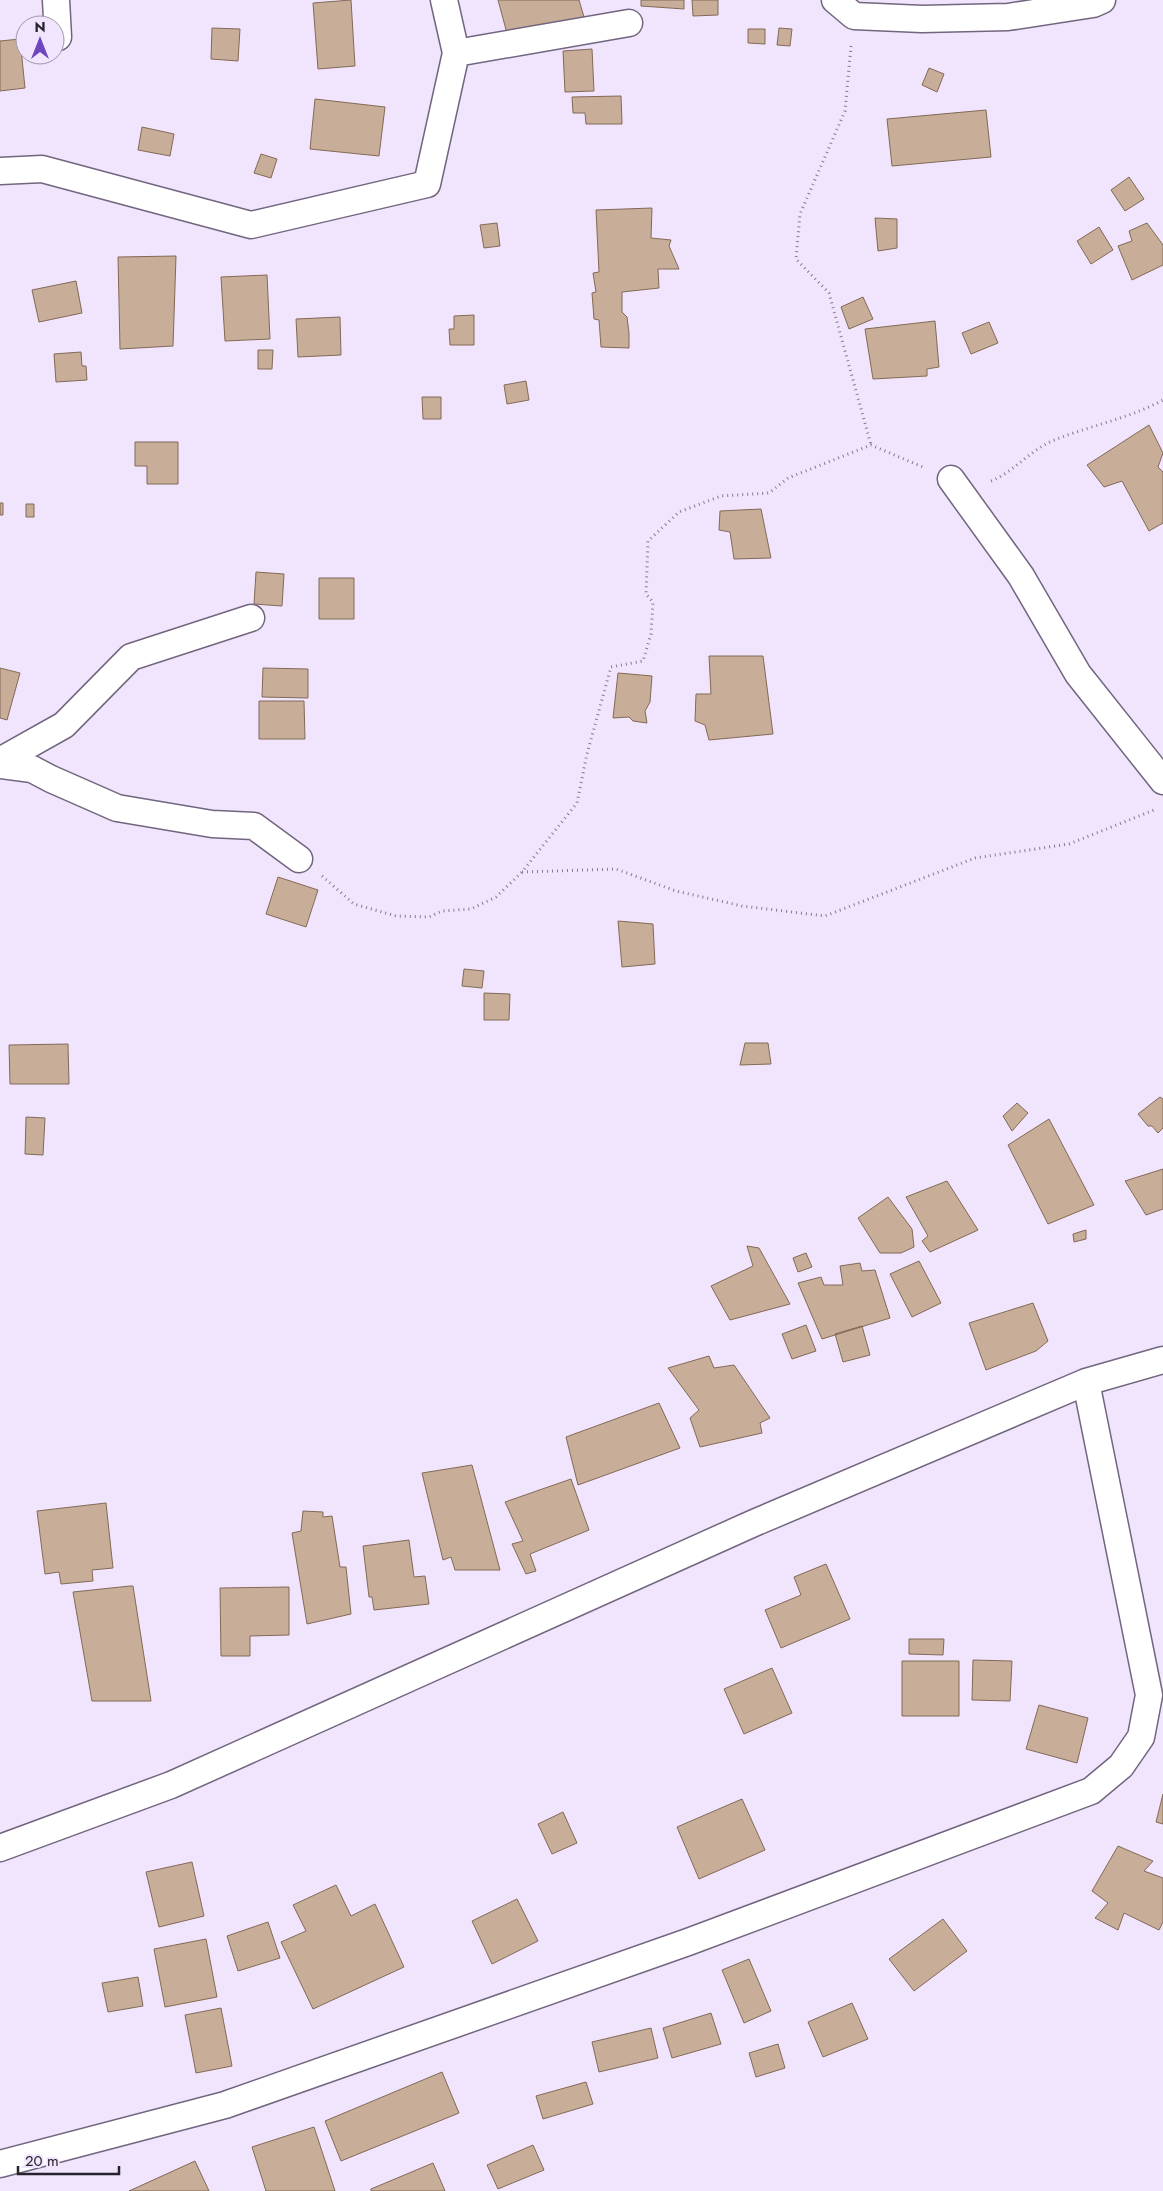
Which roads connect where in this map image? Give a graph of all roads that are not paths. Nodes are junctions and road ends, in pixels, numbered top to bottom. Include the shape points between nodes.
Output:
1 (56, 0) edge
2 (444, 0) edge
3 (1102, 0) edge
4 (845, 8) edge
5 (57, 15) edge
6 (630, 23) dead end
7 (456, 53) junction
8 (0, 171) edge
9 (951, 479) road end
10 (251, 618) dead end
11 (0, 761) edge
12 (0, 765) edge
13 (1163, 781) edge
14 (298, 859) road end
15 (1163, 1360) edge
16 (1086, 1382) junction
17 (0, 1848) edge
18 (0, 2164) edge

1 - 5 street
2 - 7 street
3 - 4 street via 1008,17 922,19
6 - 7 street
7 - 8 street via 427,184 251,225 42,169
9 - 13 street via 1021,576 1078,674
10 - 11 street via 131,657 64,725
12 - 14 street via 32,769 117,808 212,824 254,826
15 - 16 street
16 - 17 street via 754,1523 171,1785
16 - 18 street via 1149,1695 1141,1737 1121,1766 1091,1791 688,1942 225,2105

